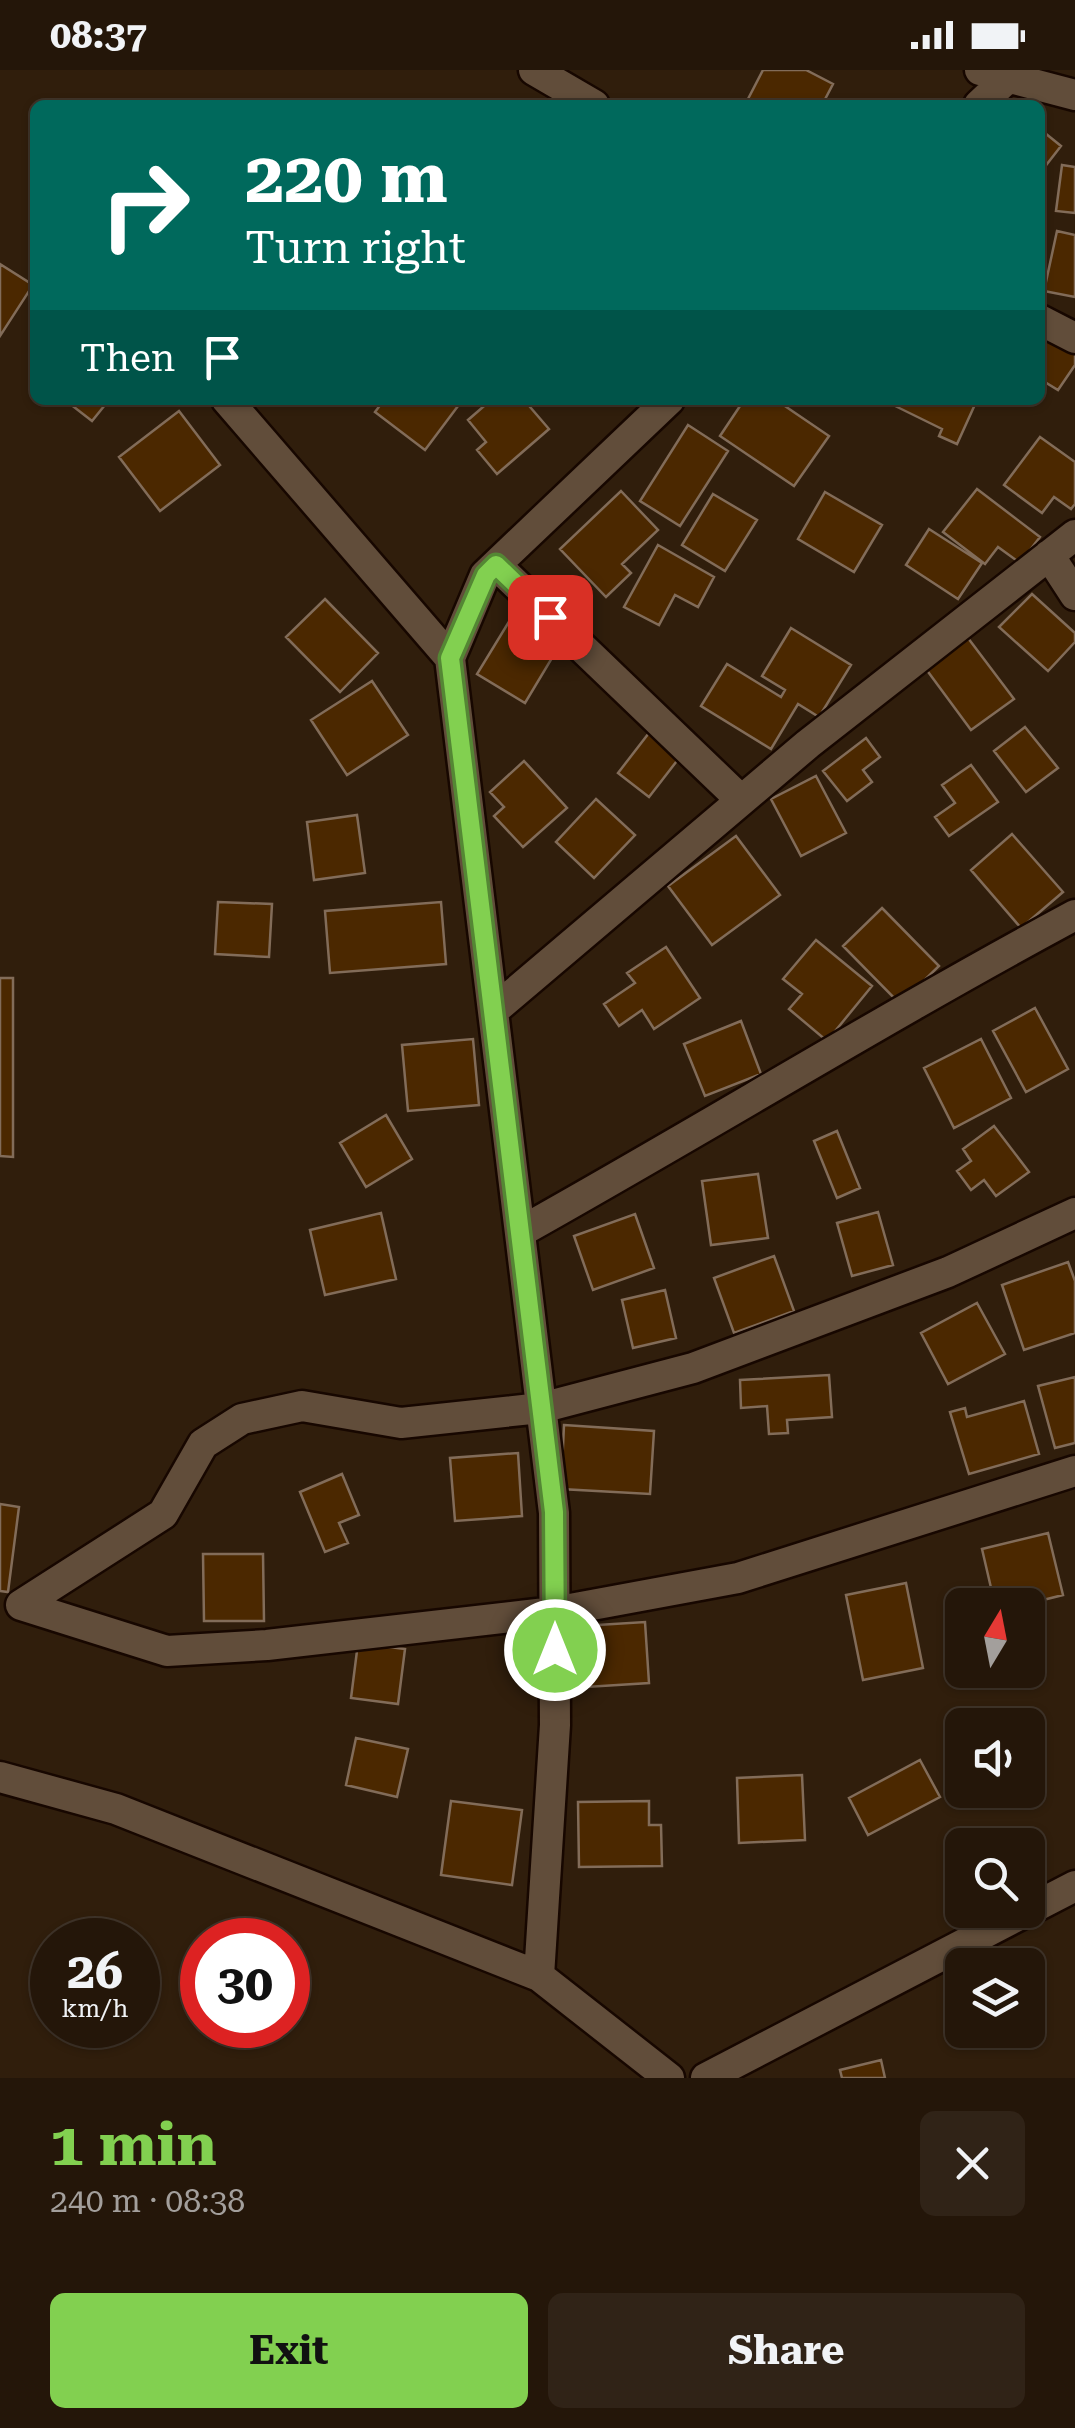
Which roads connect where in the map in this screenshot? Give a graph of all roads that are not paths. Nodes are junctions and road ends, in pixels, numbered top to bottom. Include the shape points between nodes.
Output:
1 (534, 70) edge
2 (1001, 72) edge
3 (1075, 95) edge
4 (585, 100) edge
5 (982, 100) edge
6 (1045, 323) edge
7 (1075, 338) edge
8 (232, 405) edge
9 (664, 405) edge
10 (1075, 535) edge
11 (1048, 556) junction
12 (496, 565) junction
13 (1075, 595) edge
14 (450, 658) junction
15 (741, 800) junction
16 (1075, 915) edge
17 (493, 1012) junction
18 (1075, 1213) edge
19 (520, 1232) junction
20 (541, 1408) junction
21 (1075, 1471) edge
22 (554, 1612) junction
23 (0, 1776) edge
24 (1075, 1886) edge
25 (540, 1976) junction
26 (670, 2078) edge
27 (706, 2078) edge

1 - 4 street
2 - 3 street
2 - 5 street
6 - 7 street
8 - 14 street
9 - 12 street
10 - 11 street
11 - 13 street
11 - 15 street
12 - 14 street
12 - 15 street
14 - 17 street
15 - 17 street
16 - 19 street
17 - 19 street
18 - 20 street via 948,1272 692,1368
19 - 20 street
20 - 22 street via 554,1512
20 - 22 street via 400,1423 302,1406 242,1419 203,1444 163,1514 21,1605 167,1652
21 - 22 street via 738,1578
22 - 25 street via 555,1726
23 - 25 street via 116,1809
24 - 27 street
25 - 26 street

